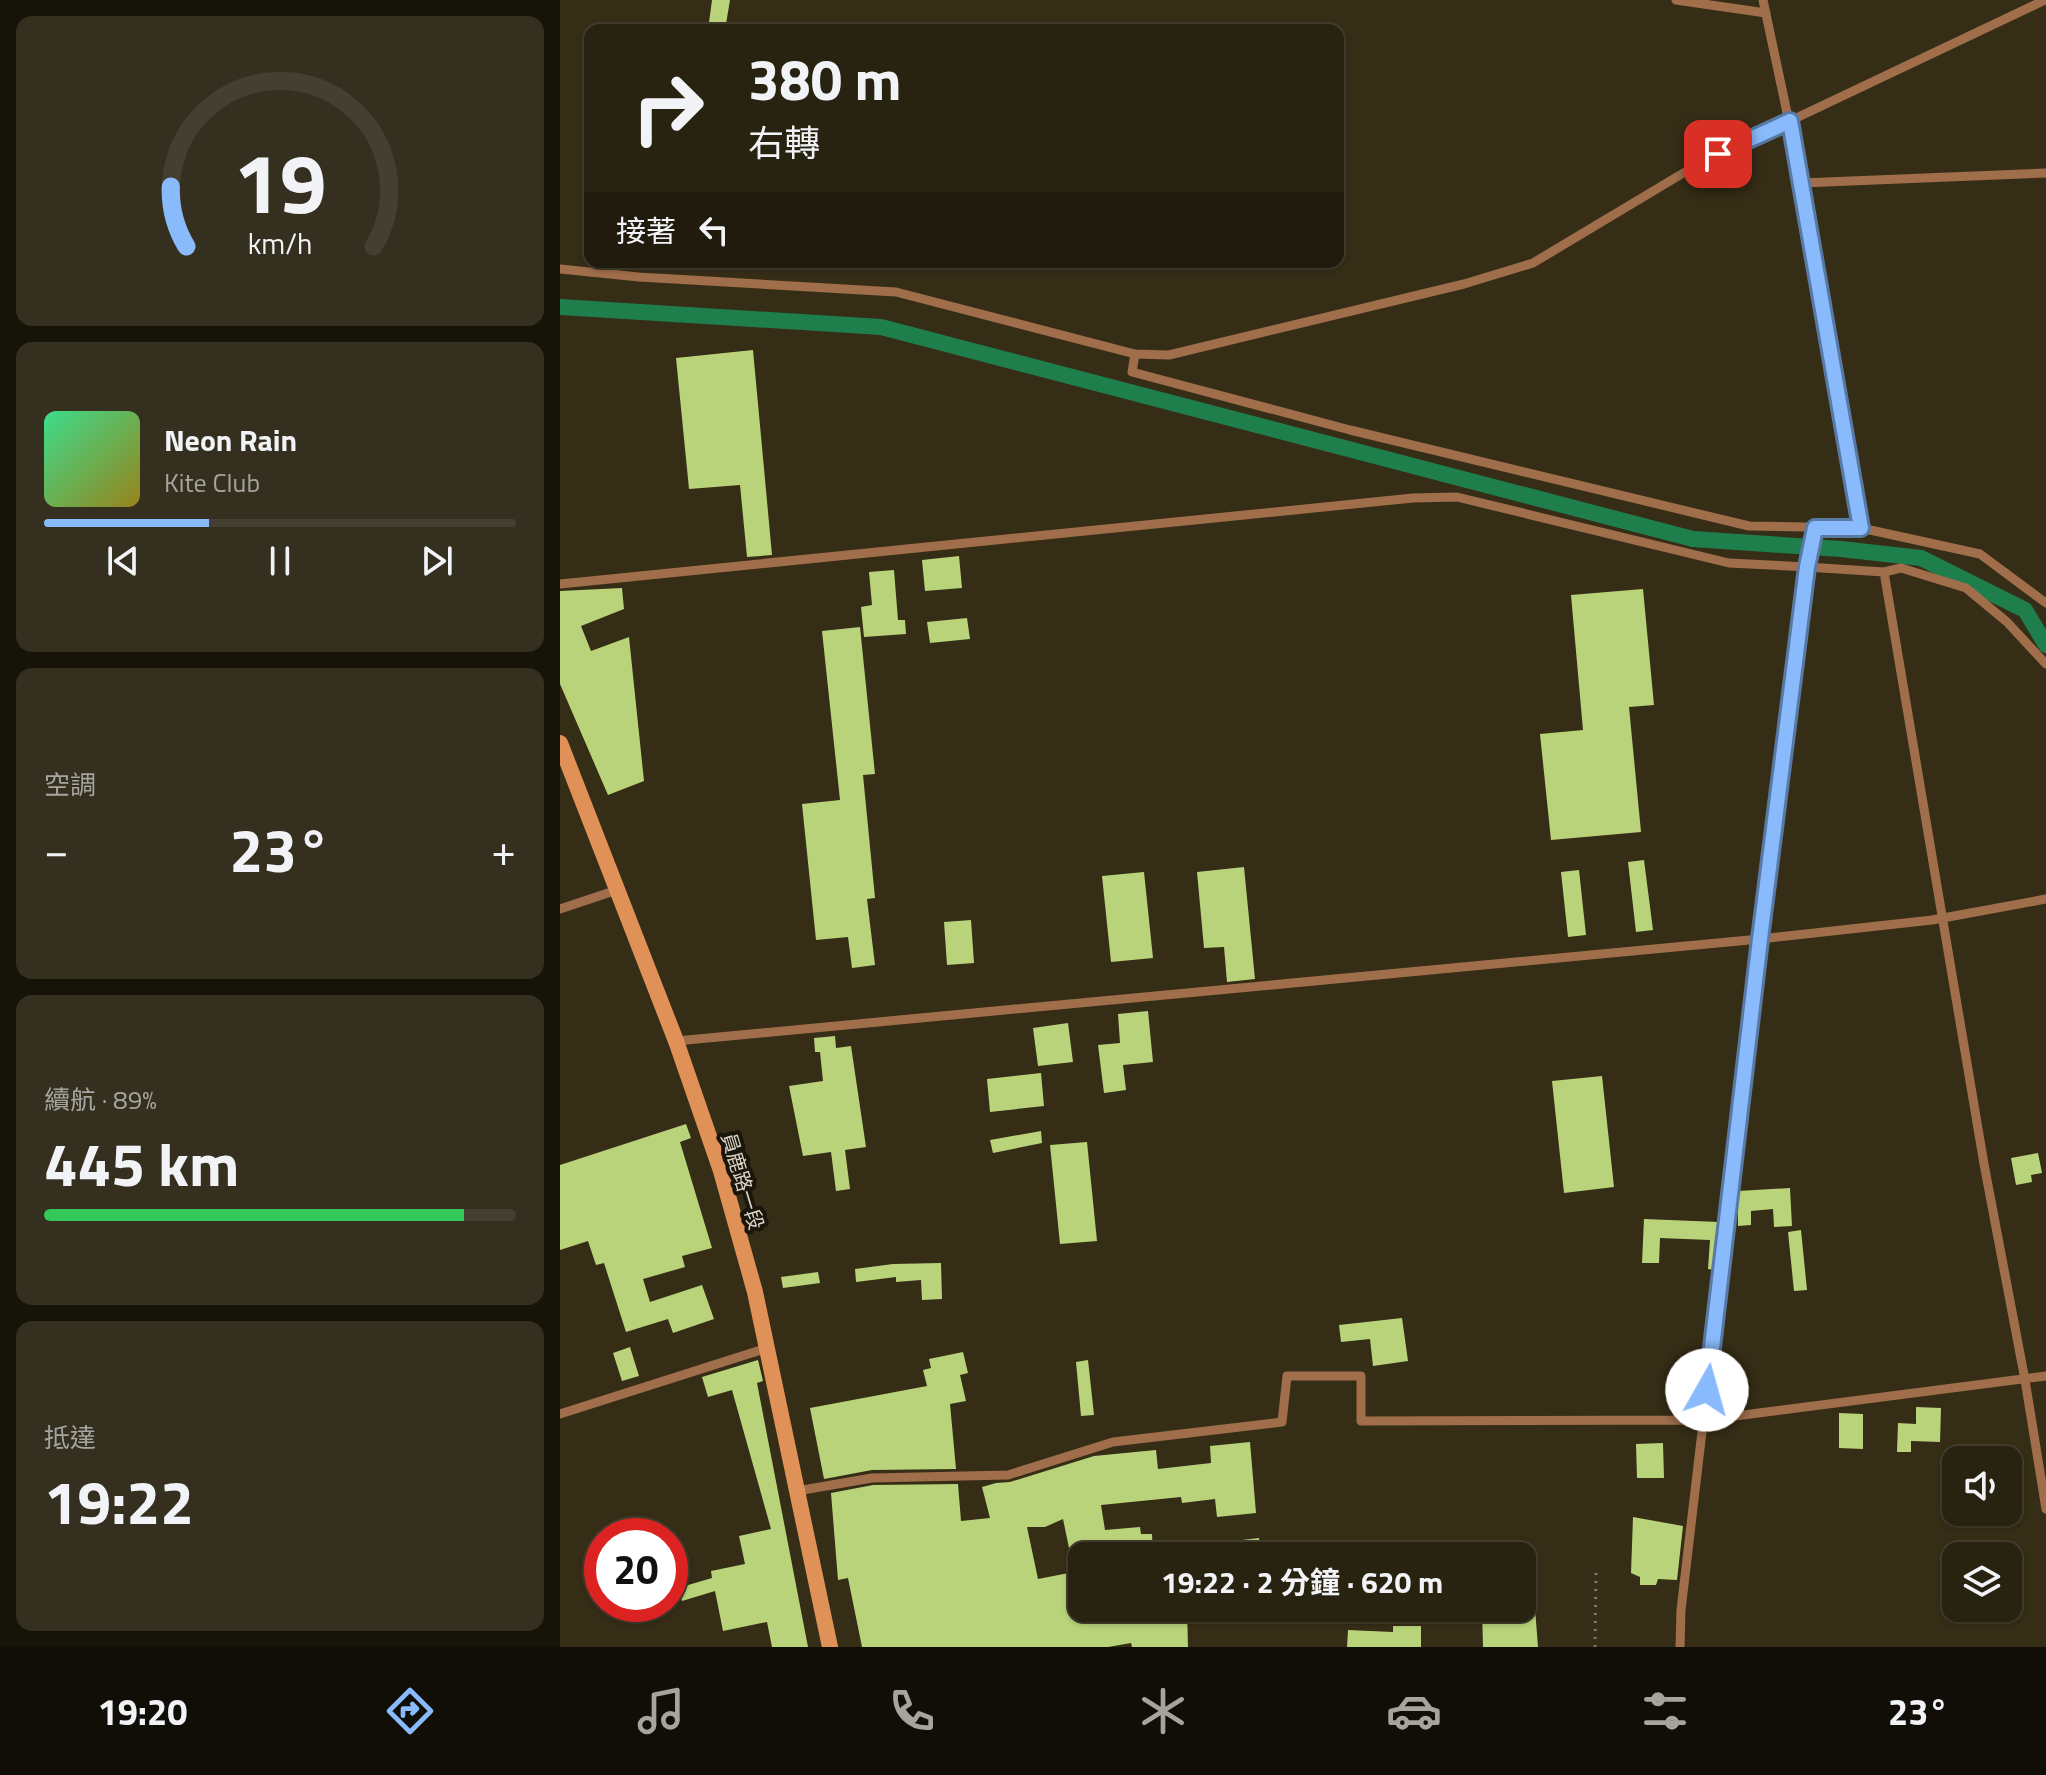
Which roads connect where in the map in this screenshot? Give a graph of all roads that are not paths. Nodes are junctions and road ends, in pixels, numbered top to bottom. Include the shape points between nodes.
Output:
1 (1676, 0) edge
2 (1763, 0) edge
3 (2045, 0) edge
4 (1766, 13) junction
5 (1790, 121) junction
6 (2046, 173) edge
7 (1802, 183) junction
8 (560, 269) edge
9 (1135, 354) junction
10 (1815, 528) junction
11 (1861, 528) junction
12 (1807, 567) junction
13 (1884, 572) junction
14 (560, 584) edge
15 (2046, 603) edge
16 (2046, 664) edge
17 (560, 743) edge
18 (617, 890) junction
19 (2046, 899) edge
20 (560, 909) edge
21 (1943, 918) junction
22 (1760, 939) junction
23 (676, 1041) junction
24 (767, 1348) junction
25 (2046, 1376) edge
26 (2025, 1380) junction
27 (560, 1414) edge
28 (1704, 1420) junction
29 (797, 1491) junction
30 (2046, 1509) edge
31 (830, 1647) edge
32 (1680, 1647) edge

1 - 4 lane
2 - 4 lane
3 - 5 lane
4 - 5 lane
5 - 7 lane
5 - 9 lane via 1695,166 1533,263 1169,355
6 - 7 lane
7 - 11 lane
8 - 9 lane via 896,292
9 - 10 lane via 1132,372 1350,430 1749,526
10 - 11 lane
10 - 12 lane
11 - 15 lane via 1980,554
12 - 13 lane
12 - 14 lane via 1729,563 1457,497
12 - 22 lane
13 - 16 lane via 1901,568 1966,588
13 - 21 lane
17 - 18 main road, 員鹿路一段
18 - 20 lane
18 - 23 main road, 員鹿路一段
19 - 21 lane
21 - 22 lane
21 - 26 lane
22 - 23 lane
22 - 28 lane
23 - 24 main road, 員鹿路一段 via 721,1171
24 - 27 lane
24 - 29 main road, 員鹿路一段
25 - 26 lane
26 - 28 lane
26 - 30 lane
28 - 29 lane via 1361,1421 1361,1376 1287,1376 1282,1422 1113,1442 1008,1475 872,1478
28 - 32 lane
29 - 31 main road, 員鹿路一段

